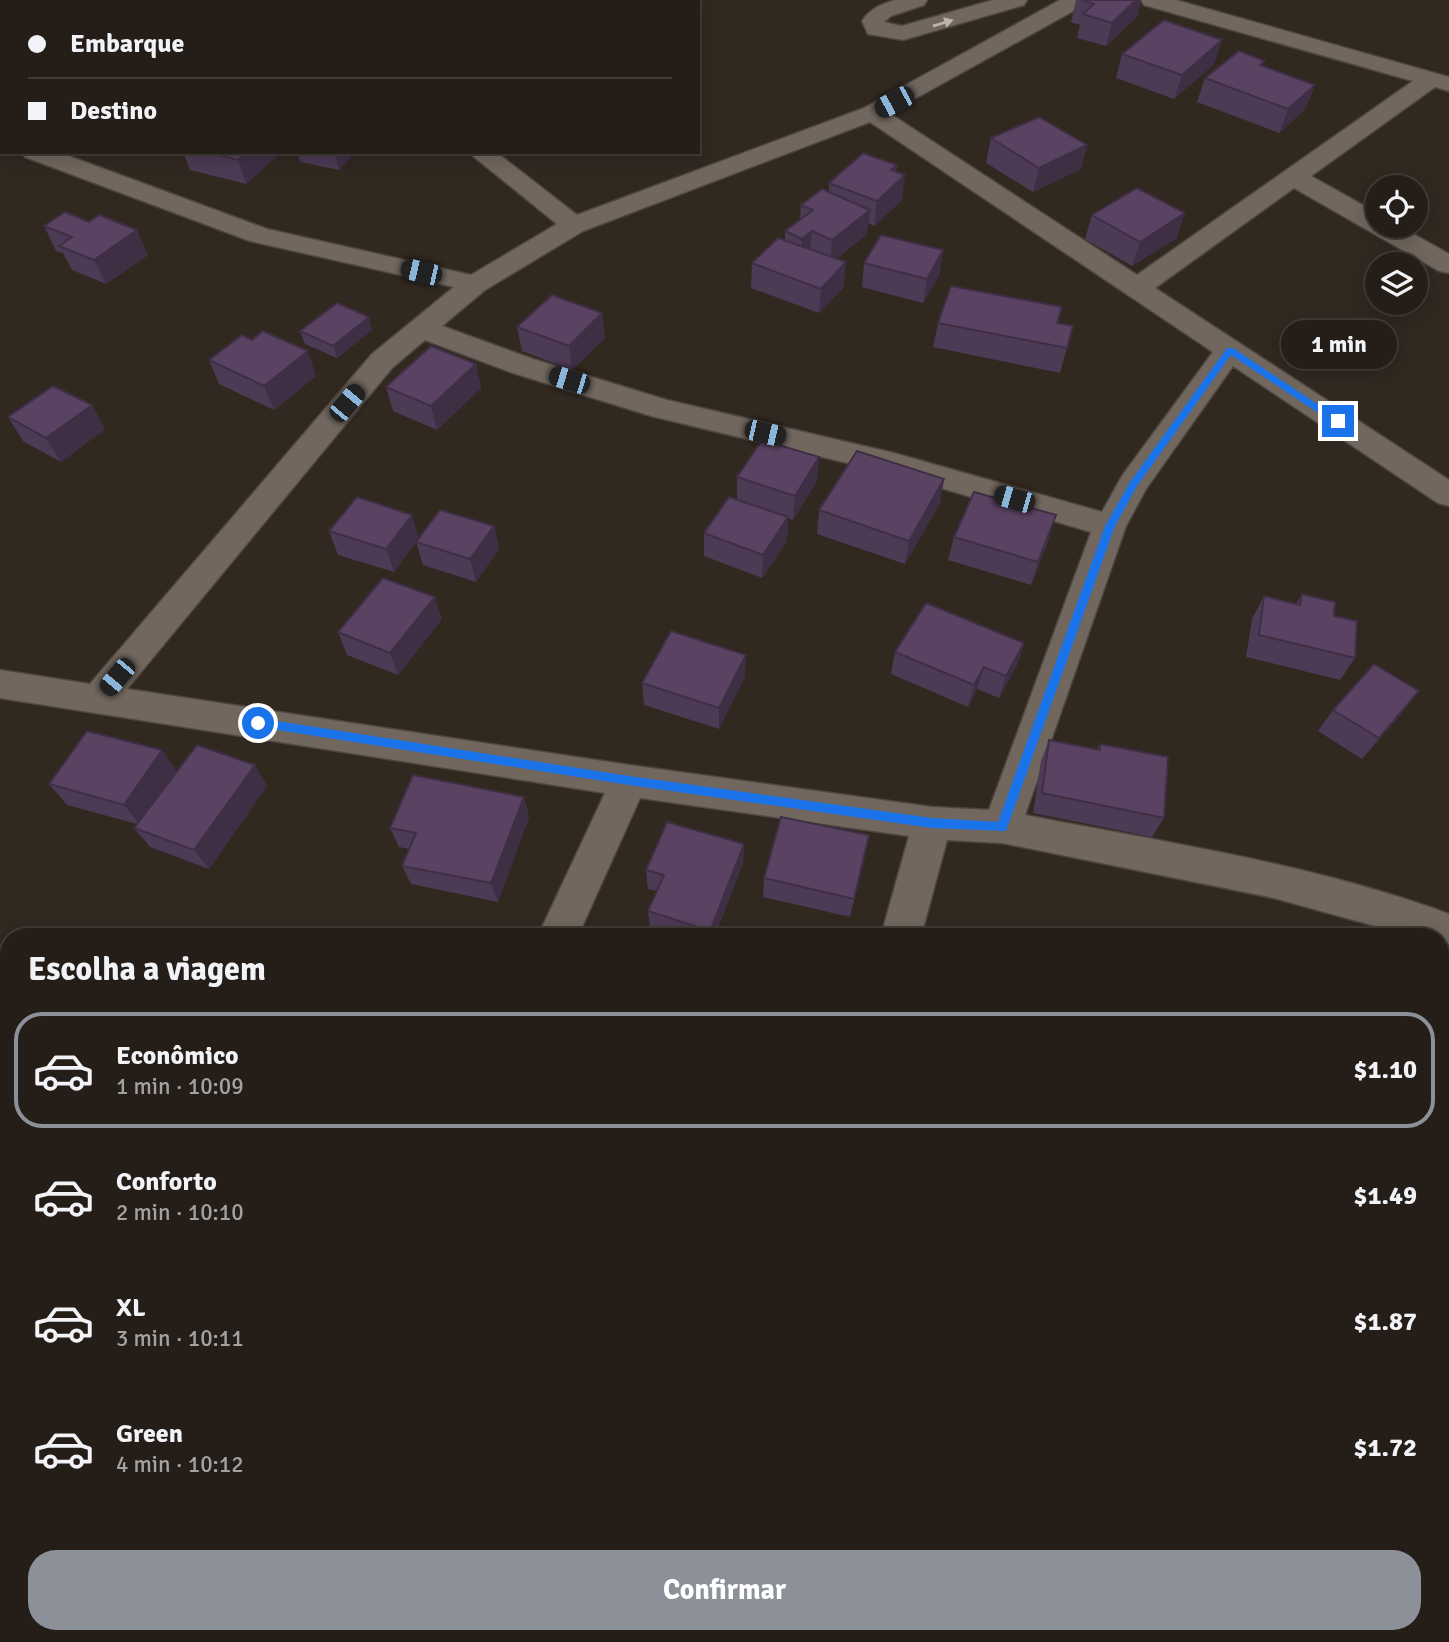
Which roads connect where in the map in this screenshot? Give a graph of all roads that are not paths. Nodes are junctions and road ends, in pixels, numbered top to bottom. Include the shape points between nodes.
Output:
1 (916, 0) edge
2 (1016, 0) edge
3 (1076, 0) edge
4 (1152, 0) edge
5 (1441, 81) edge
6 (872, 113) junction
7 (39, 154) edge
8 (483, 154) edge
9 (1293, 177) junction
10 (1365, 217) edge
11 (574, 225) junction
12 (1402, 238) edge
13 (1449, 265) edge
14 (475, 284) junction
15 (1137, 288) junction
16 (420, 328) junction
17 (1230, 350) junction
18 (1449, 495) edge
19 (1110, 526) junction
20 (0, 684) edge
21 (99, 698) junction
22 (629, 781) junction
23 (932, 823) junction
24 (1002, 827) junction
25 (562, 928) edge
26 (903, 928) edge
27 (1438, 928) edge

1 -> 2 street via 883,11 873,20 876,29 903,33
3 - 6 street
4 - 5 street
5 - 9 street
6 - 11 street
6 - 15 street
7 - 14 street via 259,234
8 - 11 street
9 - 10 street
9 - 15 street
11 - 14 street
12 - 13 street
14 - 16 street
15 - 17 street
16 - 19 street via 662,409 894,464
16 - 21 street via 382,361
17 - 18 street
17 - 19 street via 1133,484
19 - 24 street
20 - 21 street
21 - 22 street
22 - 23 street
22 - 25 street
23 - 24 street
23 - 26 street
24 - 27 street via 1274,881 1392,911

